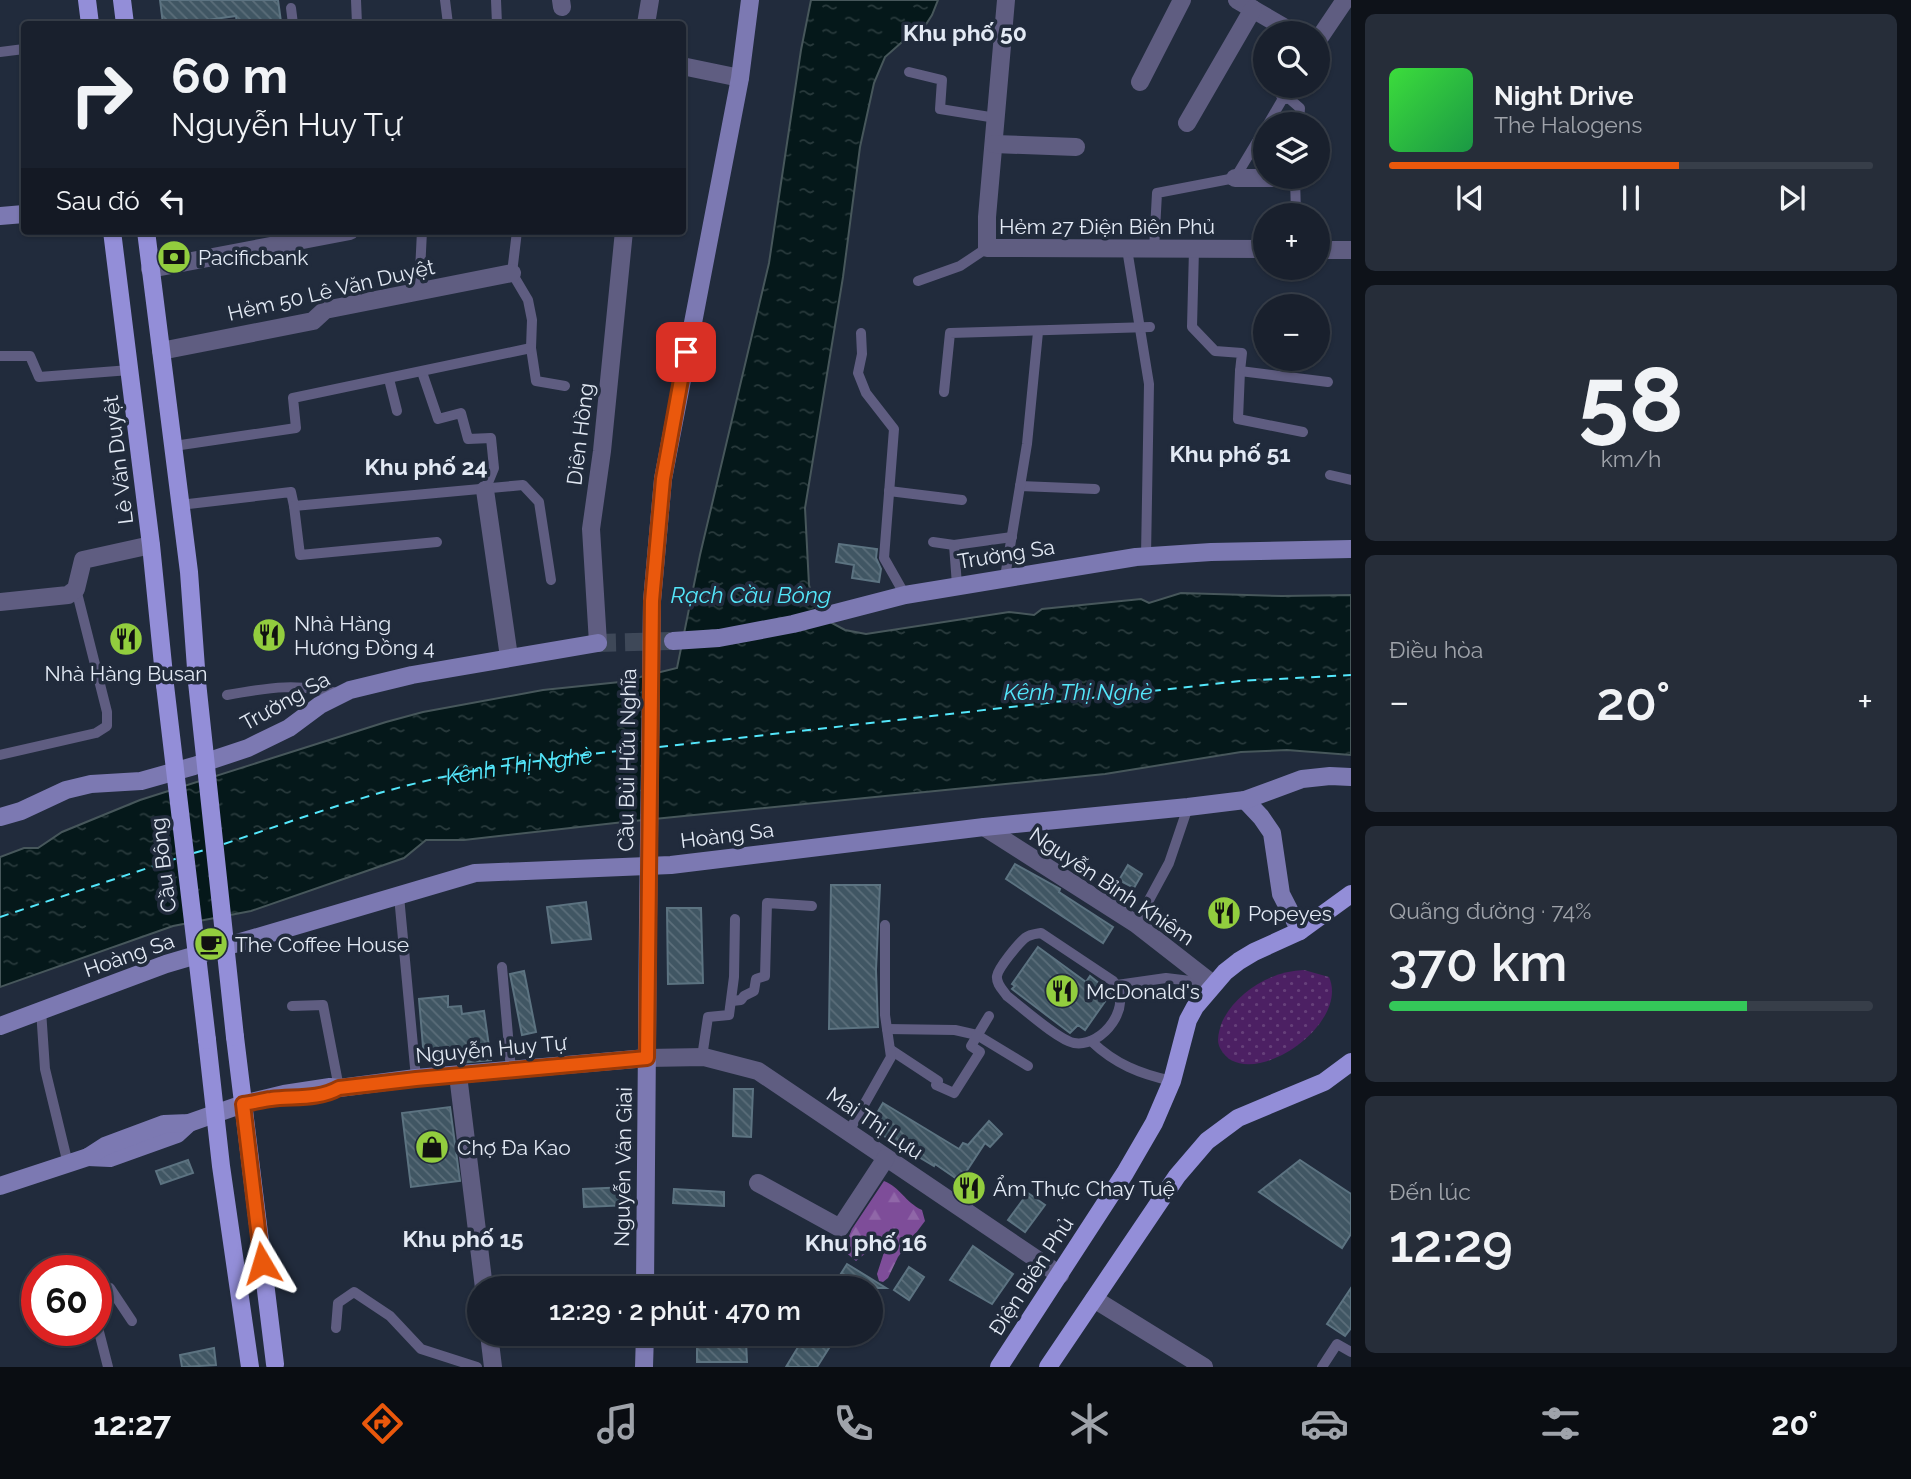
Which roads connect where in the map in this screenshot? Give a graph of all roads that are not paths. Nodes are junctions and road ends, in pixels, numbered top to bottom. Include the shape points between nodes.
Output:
1 (87, 0) edge
2 (122, 0) edge
3 (356, 0) edge
4 (445, 0) edge
5 (496, 0) edge
6 (650, 0) edge
7 (750, 0) edge
8 (1006, 0) edge
9 (1182, 0) edge
10 (1345, 0) edge
11 (1245, 5) edge
12 (292, 8) dead end
13 (90, 21) edge
14 (125, 21) edge
15 (293, 21) edge
16 (357, 21) edge
17 (448, 21) edge
18 (498, 21) edge
19 (646, 21) edge
20 (1273, 21) edge
21 (1330, 22) edge
22 (21, 49) edge
23 (0, 52) edge
24 (686, 67) edge
25 (909, 72) dead end
26 (740, 78) junction
27 (1140, 82) dead end
28 (996, 118) junction
29 (1187, 124) dead end
30 (994, 144) junction
31 (1076, 147) dead end
32 (1253, 148) edge
33 (1235, 178) junction
34 (1253, 178) edge
35 (21, 214) edge
36 (0, 216) edge
37 (113, 235) edge
38 (146, 235) edge
39 (307, 235) edge
40 (422, 235) edge
41 (517, 235) edge
42 (624, 235) edge
43 (987, 248) junction
44 (1127, 249) junction
45 (1154, 249) junction
46 (1194, 249) junction
47 (1253, 249) edge
48 (1330, 250) edge
49 (1351, 250) edge
50 (150, 269) junction
51 (512, 273) junction
52 (918, 281) dead end
53 (419, 292) junction
54 (1150, 327) dead end
55 (1138, 328) junction
56 (861, 332) dead end
57 (1038, 332) junction
58 (531, 348) junction
59 (161, 352) junction
60 (0, 356) edge
61 (130, 370) junction
62 (1240, 371) junction
63 (422, 372) junction
64 (389, 379) junction
65 (1328, 382) dead end
66 (565, 386) dead end
67 (944, 392) dead end
68 (397, 411) dead end
69 (1303, 432) dead end
70 (173, 446) junction
71 (1330, 475) dead end
72 (1351, 480) edge
73 (1020, 486) junction
74 (1095, 489) dead end
75 (485, 490) junction
76 (889, 491) junction
77 (962, 500) dead end
78 (180, 505) junction
79 (295, 506) junction
80 (1012, 537) junction
81 (438, 542) dead end
82 (933, 542) dead end
83 (151, 545) junction
84 (954, 545) junction
85 (1351, 549) edge
86 (1146, 556) junction
87 (1005, 577) junction
88 (551, 580) dead end
89 (957, 585) junction
90 (76, 589) junction
91 (905, 595) junction
92 (0, 602) edge
93 (673, 641) tunnel mouth
94 (598, 643) joint
95 (509, 657) junction
96 (165, 685) joint
97 (342, 694) junction
98 (227, 695) dead end
99 (0, 755) edge
100 (1351, 777) edge
101 (1245, 800) junction
102 (1188, 807) junction
103 (0, 817) edge
104 (984, 827) junction
105 (1351, 894) edge
106 (399, 896) junction
107 (812, 906) dead end
108 (648, 919) joint
109 (734, 919) dead end
110 (885, 925) dead end
111 (1136, 925) junction
112 (1300, 932) junction
113 (502, 967) dead end
114 (1213, 984) junction
115 (1117, 985) junction
116 (732, 1001) junction
117 (292, 1006) dead end
118 (41, 1010) junction
119 (989, 1016) dead end
120 (0, 1026) edge
121 (887, 1029) junction
122 (976, 1035) junction
123 (1091, 1041) junction
124 (891, 1050) junction
125 (702, 1057) junction
126 (647, 1058) junction
127 (1351, 1062) edge
128 (1028, 1066) dead end
129 (511, 1070) junction
130 (458, 1075) junction
131 (416, 1079) junction
132 (1172, 1081) junction
133 (339, 1088) junction
134 (243, 1104) junction
135 (215, 1113) junction
136 (848, 1133) junction
137 (886, 1158) junction
138 (68, 1164) junction
139 (758, 1184) dead end
140 (0, 1186) edge
141 (1060, 1275) junction
142 (483, 1276) edge
143 (645, 1276) edge
144 (112, 1290) edge
145 (1094, 1299) junction
146 (132, 1321) dead end
147 (336, 1328) dead end
148 (103, 1346) edge
149 (490, 1346) edge
150 (645, 1346) edge
151 (1351, 1352) edge
152 (277, 1365) edge
153 (108, 1367) edge
154 (250, 1367) edge
155 (477, 1367) edge
156 (493, 1367) edge
157 (644, 1367) edge
158 (999, 1367) edge
159 (1048, 1367) edge
160 (1204, 1367) edge
161 (1322, 1367) edge

1 - 13 main road
2 - 14 main road
3 - 16 lane
4 - 17 lane
5 - 18 lane
6 - 19 street
7 - 26 street, Cầu Bùi Hữu Nghĩa
8 - 28 street, Hẻm 27 Điện Biên Phủ
9 - 27 street
10 - 21 street
11 - 20 street
11 - 29 street
12 - 15 lane
22 - 23 lane
24 - 26 street
25 - 28 lane via 942,80 940,109
26 - 108 street, Cầu Bùi Hữu Nghĩa, bridge via 663,479 652,601
28 - 30 street, Hẻm 27 Điện Biên Phủ
30 - 31 street
30 - 43 street, Hẻm 27 Điện Biên Phủ
32 - 33 lane
33 - 34 street
33 - 45 lane via 1157,193
35 - 36 street
37 - 61 main road, Lê Văn Duyệt
38 - 50 main road
39 - 50 street
40 - 53 lane
41 - 51 lane
42 - 94 street, Diên Hồng via 591,529
43 - 44 street, Hẻm 27 Điện Biên Phủ
43 - 52 lane via 960,266
44 - 45 street, Hẻm 27 Điện Biên Phủ
44 - 55 lane
45 - 46 street, Hẻm 27 Điện Biên Phủ
46 - 47 street, Hẻm 27 Điện Biên Phủ
46 - 62 lane via 1192,327 1215,351 1242,353
48 - 49 street
50 - 59 main road
51 - 53 street, Hẻm 50 Lê Văn Duyệt
51 - 58 lane via 528,300
53 - 59 street, Hẻm 50 Lê Văn Duyệt via 325,310 313,321
54 - 55 lane
55 - 57 lane
55 - 86 lane via 1149,384
56 - 76 lane via 858,373 866,393 894,429
57 - 67 lane via 950,333
57 - 73 lane
58 - 63 lane
58 - 66 lane via 536,381
59 - 70 main road
60 - 61 lane via 30,356 38,377
61 - 83 main road, Lê Văn Duyệt
62 - 65 lane
62 - 69 lane via 1238,419
63 - 64 lane
63 - 75 lane via 438,419 461,413 468,439 491,438 494,468
64 - 68 lane
64 - 70 lane via 293,398 296,428
70 - 78 main road
71 - 72 lane
73 - 74 lane
73 - 80 lane
75 - 79 lane
75 - 88 lane via 523,485 539,502
75 - 95 street
76 - 77 lane
76 - 91 lane via 884,558
78 - 79 lane via 291,492
78 - 134 main road, bridge
79 - 81 lane via 300,555
80 - 84 lane
80 - 87 lane
82 - 84 lane
83 - 90 street via 83,560
83 - 96 main road, Lê Văn Duyệt
84 - 89 lane
85 - 86 street, Trường Sa
86 - 87 street, Trường Sa
87 - 89 street, Trường Sa
89 - 91 street, Trường Sa
90 - 92 street via 68,594
90 - 99 lane via 107,726 96,733
91 - 93 street, Trường Sa via 793,624
94 - 95 street, Trường Sa
95 - 97 street, Trường Sa
96 - 135 main road, Cầu Bông, bridge
97 - 98 lane via 291,686
97 - 103 street, Trường Sa via 248,748 141,781 66,790
100 - 101 street, Hoàng Sa via 1302,779
101 - 102 street, Hoàng Sa
101 - 112 street via 1272,833 1281,894
102 - 104 street, Hoàng Sa
102 - 111 lane via 1168,863
104 - 106 street, Hoàng Sa via 671,865 475,873
104 - 111 street, Nguyễn Bỉnh Khiêm
105 - 112 main road, Ðiện Biên Phủ
106 - 118 street, Hoàng Sa via 166,964
106 - 131 lane
107 - 116 lane via 767,903 765,976 756,979 754,991
108 - 126 street, Nguyễn Văn Giai
109 - 116 lane
110 - 121 lane
111 - 114 street, Nguyễn Bỉnh Khiêm
112 - 114 main road, Ðiện Biên Phủ via 1254,952
113 - 129 lane
114 - 115 lane via 1166,978
114 - 132 main road, Ðiện Biên Phủ via 1188,1020
115 - 123 lane via 1121,998 1118,1013 1104,1033
115 - 123 lane via 1041,933 1023,939 999,970 998,983 1007,996 1065,1040
116 - 125 lane via 729,1015 708,1017
117 - 133 lane via 323,1006
118 - 120 street, Hoàng Sa
118 - 138 lane via 45,1069
119 - 122 lane
121 - 122 lane via 955,1030
121 - 124 lane
122 - 124 lane via 971,1046 980,1052 954,1093 936,1085 938,1081
122 - 128 lane
123 - 132 lane via 1125,1067
124 - 136 lane
125 - 126 street, Mai Thị Lựu
125 - 136 street, Mai Thị Lựu via 758,1071
126 - 129 street, Nguyễn Huy Tự
126 - 143 street, Nguyễn Văn Giai
127 - 145 main road via 1324,1082 1238,1118 1207,1141 1177,1176
129 - 130 street, Nguyễn Huy Tự
130 - 131 street, Nguyễn Huy Tự
130 - 142 street
131 - 133 street, Nguyễn Huy Tự
132 - 141 main road, Ðiện Biên Phủ via 1143,1143
133 - 134 street, Nguyễn Huy Tự via 331,1093
134 - 135 street, Nguyễn Huy Tự
134 - 152 main road
135 - 138 street, Nguyễn Huy Tự via 110,1158 88,1157
135 - 154 main road, Cầu Bông
136 - 137 street, Mai Thị Lựu
137 - 139 street via 840,1228
137 - 141 street, Mai Thị Lựu
138 - 140 street, Nguyễn Huy Tự
141 - 158 main road, Ðiện Biên Phủ
144 - 146 lane
145 - 159 main road
145 - 160 street
147 - 155 lane via 338,1303 354,1292 390,1316 421,1349
148 - 153 lane
149 - 156 street
150 - 157 street
151 - 161 lane via 1337,1343
152 - 154 main road

